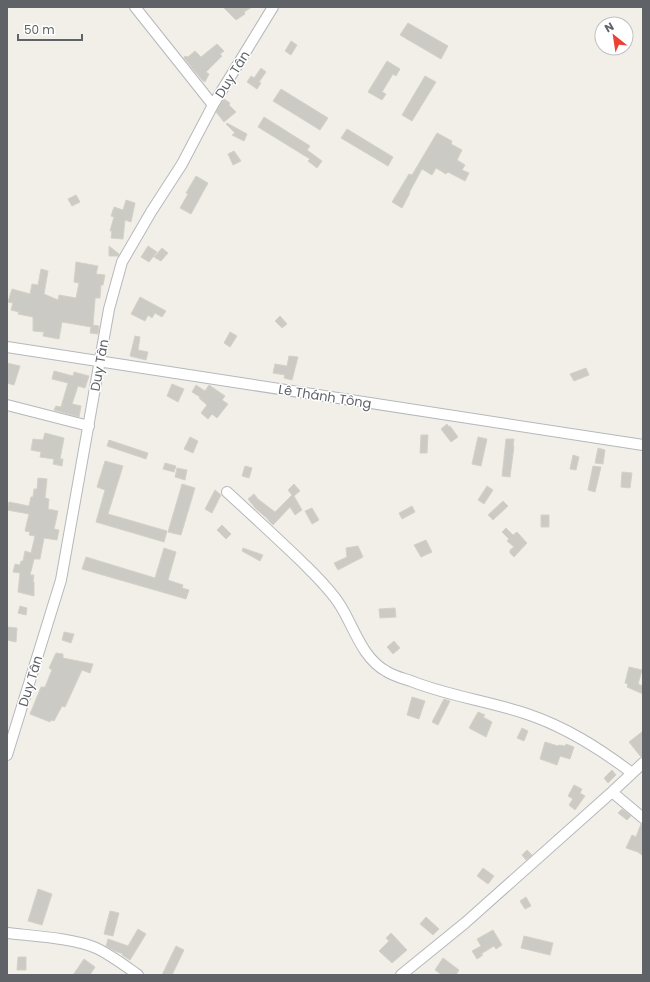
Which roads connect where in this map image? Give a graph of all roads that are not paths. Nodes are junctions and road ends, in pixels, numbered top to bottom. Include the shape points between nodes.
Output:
1 (135, 7) edge
2 (273, 7) edge
3 (213, 105) junction
4 (7, 347) edge
5 (100, 361) junction
6 (7, 405) edge
7 (89, 426) junction
8 (643, 445) edge
9 (226, 492) dead end
10 (7, 755) edge
11 (643, 763) edge
12 (632, 773) junction
13 (612, 792) junction
14 (643, 818) edge
15 (7, 933) edge
16 (138, 975) edge
17 (401, 975) edge

1 - 3 street
2 - 3 street, Duy Tân
3 - 5 street, Duy Tân via 182,164 150,212 122,262 109,309
4 - 5 street, Lê Thánh Tông
5 - 7 street, Duy Tân
5 - 8 street, Lê Thánh Tông
6 - 7 street
7 - 10 street, Duy Tân via 61,580
9 - 12 street via 312,572 335,598 363,648 384,670 428,688 546,721 608,754
11 - 12 street
12 - 13 street
13 - 14 street
13 - 17 street via 466,924
15 - 16 street via 65,940 90,946 112,956

